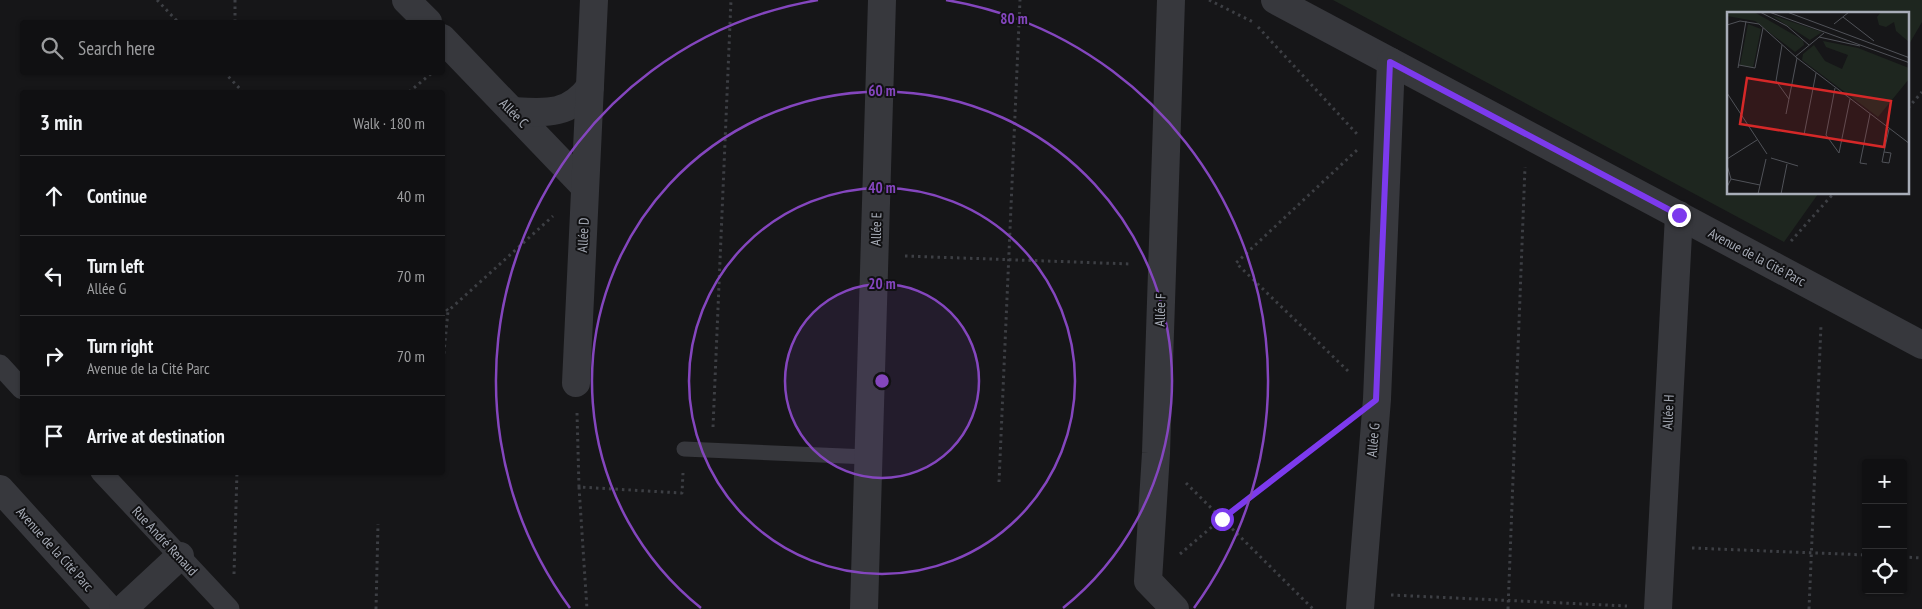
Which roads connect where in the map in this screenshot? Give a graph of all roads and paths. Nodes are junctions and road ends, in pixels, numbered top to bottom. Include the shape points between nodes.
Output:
1 (156, 0) edge
2 (235, 0) edge
3 (406, 0) edge
4 (594, 0) edge
5 (731, 0) edge
6 (882, 0) edge
7 (1020, 0) edge
8 (1171, 0) edge
9 (1209, 0) edge
10 (1275, 0) edge
11 (176, 20) edge
12 (235, 20) edge
13 (426, 20) edge
14 (445, 41) edge
15 (1390, 62) junction
16 (227, 75) edge
17 (430, 75) edge
18 (590, 88) junction
19 (241, 90) edge
20 (412, 90) edge
21 (1922, 92) edge
22 (1910, 106) edge
23 (512, 111) junction
24 (1358, 136) dead end
25 (1364, 143) dead end
26 (1525, 164) dead end
27 (585, 187) junction
28 (1832, 195) edge
29 (1679, 215) junction
30 (875, 255) junction
31 (1009, 260) junction
32 (1770, 264) junction
33 (1162, 265) junction
34 (445, 307) edge
35 (448, 310) junction
36 (1821, 324) dead end
37 (445, 342) edge
38 (1922, 345) edge
39 (0, 365) edge
40 (576, 383) joint
41 (20, 387) edge
42 (1376, 400) junction
43 (684, 449) joint
44 (713, 450) junction
45 (1156, 453) junction
46 (868, 457) junction
47 (104, 475) edge
48 (237, 475) edge
49 (999, 482) dead end
50 (579, 487) junction
51 (0, 489) edge
52 (1222, 519) junction
53 (378, 524) dead end
54 (1661, 546) junction
55 (1811, 553) junction
56 (1862, 555) edge
57 (180, 556) junction
58 (1907, 557) edge
59 (1922, 558) edge
60 (233, 580) dead end
61 (1148, 581) junction
62 (1509, 600) junction
63 (1360, 601) edge
64 (1658, 608) edge
65 (109, 609) edge
66 (123, 609) edge
67 (229, 609) edge
68 (376, 609) edge
69 (587, 609) edge
70 (864, 609) edge
71 (1175, 609) edge
72 (1313, 609) edge
73 (1508, 609) edge
74 (1809, 609) edge

1 - 11 path
2 - 12 path
3 - 13 street
4 - 18 street, Allée D
5 - 44 path via 712,399
6 - 30 street, Allée E
7 - 31 path
8 - 33 street, Allée F
9 - 24 path via 1254,23
10 - 15 street, Avenue de la Cité Parc
14 - 23 street, Allée C
15 - 29 street, Avenue de la Cité Parc
15 - 42 street, Allée G
16 - 19 path
17 - 20 path
18 - 23 street via 580,102 566,109 543,113
18 - 27 street, Allée D
21 - 22 path
23 - 27 street, Allée C
25 - 42 path via 1236,263
26 - 62 path
27 - 35 path
27 - 40 street, Allée D
28 - 32 path
29 - 32 street, Avenue de la Cité Parc
29 - 54 street, Allée H
30 - 31 path
30 - 46 street, Allée E
31 - 33 path
31 - 49 path
32 - 38 street, Avenue de la Cité Parc
33 - 45 street, Allée F
34 - 35 path
35 - 37 path
36 - 55 path
39 - 41 street
40 - 50 path
42 - 52 path
42 - 63 street, Allée G
43 - 44 lane
43 - 50 path via 682,492
44 - 46 lane
45 - 52 path
45 - 61 street, Allée F
46 - 70 street, Allée E
47 - 57 street, Rue André Renaud
48 - 60 path
50 - 69 path
51 - 65 street, Avenue de la Cité Parc
52 - 61 path
52 - 72 path
53 - 68 path
54 - 55 path
54 - 64 street, Allée H
55 - 56 path
55 - 74 path
57 - 66 street
57 - 67 street, Rue André Renaud
58 - 59 path
61 - 71 street
62 - 63 path
62 - 64 path
62 - 73 path

